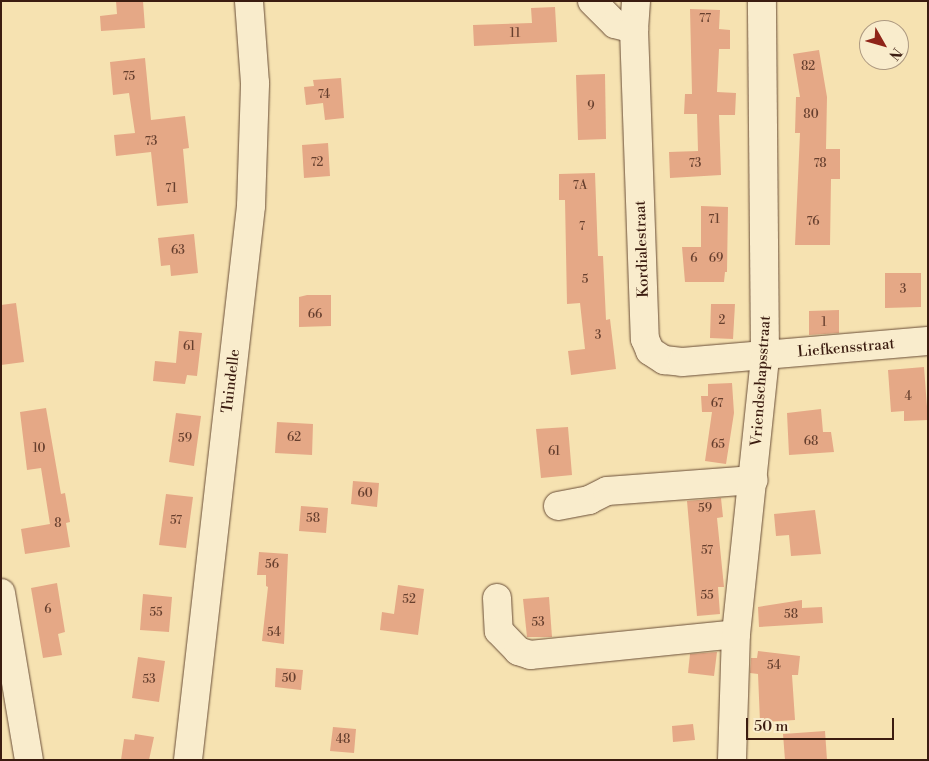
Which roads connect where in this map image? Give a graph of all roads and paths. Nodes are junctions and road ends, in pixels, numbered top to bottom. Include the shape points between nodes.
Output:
1 (249, 1) edge
2 (592, 1) edge
3 (636, 1) edge
4 (762, 1) edge
5 (634, 29) junction
6 (928, 341) edge
7 (765, 356) junction
8 (754, 480) junction
9 (558, 506) dead end
10 (1, 593) edge
11 (497, 598) dead end
12 (736, 634) junction
13 (29, 760) edge
14 (188, 760) edge
15 (732, 760) edge

1 - 14 street, Tuindelle via 255,83 252,206
2 - 5 street via 615,24
3 - 5 street, Kordialestraat
4 - 7 street, Vriendschapsstraat
5 - 7 street, Kordialestraat via 645,339 650,351 664,360
6 - 7 street, Liefkensstraat
7 - 8 street, Vriendschapsstraat
8 - 9 street via 607,491 589,500
8 - 12 street, Vriendschapsstraat
10 - 13 street
11 - 12 street via 499,631 514,648 530,655
12 - 15 street, Vriendschapsstraat

